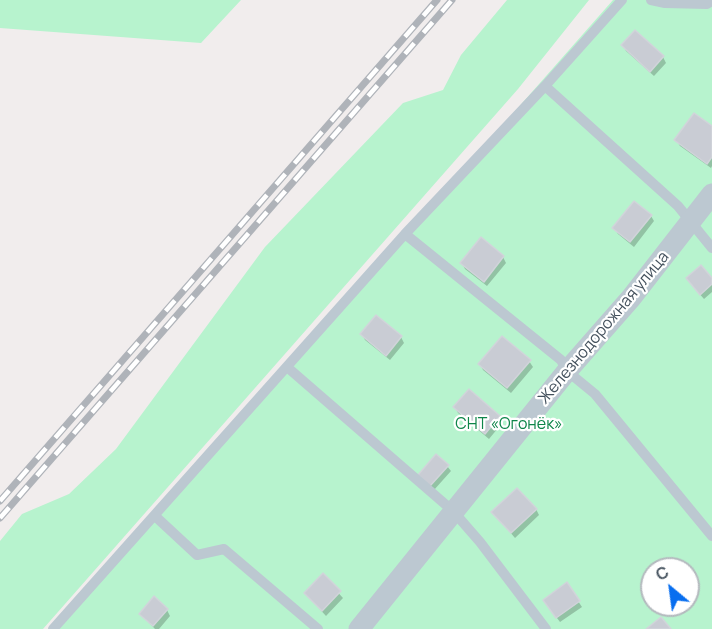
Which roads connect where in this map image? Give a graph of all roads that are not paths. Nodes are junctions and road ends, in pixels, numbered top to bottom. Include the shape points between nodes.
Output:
1 (622, 0) edge
2 (651, 0) edge
3 (712, 1) edge
4 (545, 86) junction
5 (712, 194) edge
6 (691, 222) junction
7 (405, 234) junction
8 (712, 248) edge
9 (287, 367) junction
10 (567, 371) junction
11 (453, 511) junction
12 (155, 516) junction
13 (712, 536) edge
14 (53, 629) edge
15 (318, 629) edge
16 (359, 629) edge
17 (546, 629) edge

1 - 4 lane
2 - 3 lane via 707,4
4 - 6 lane
4 - 7 lane
5 - 6 street, Железнодорожная улица
6 - 8 lane
6 - 10 street, Железнодорожная улица
7 - 9 lane
7 - 10 lane via 561,360
9 - 11 lane
9 - 12 lane
10 - 11 street, Железнодорожная улица
10 - 13 lane via 595,394
11 - 16 street, Железнодорожная улица
11 - 17 lane
12 - 14 lane
12 - 15 lane via 197,555 224,549

